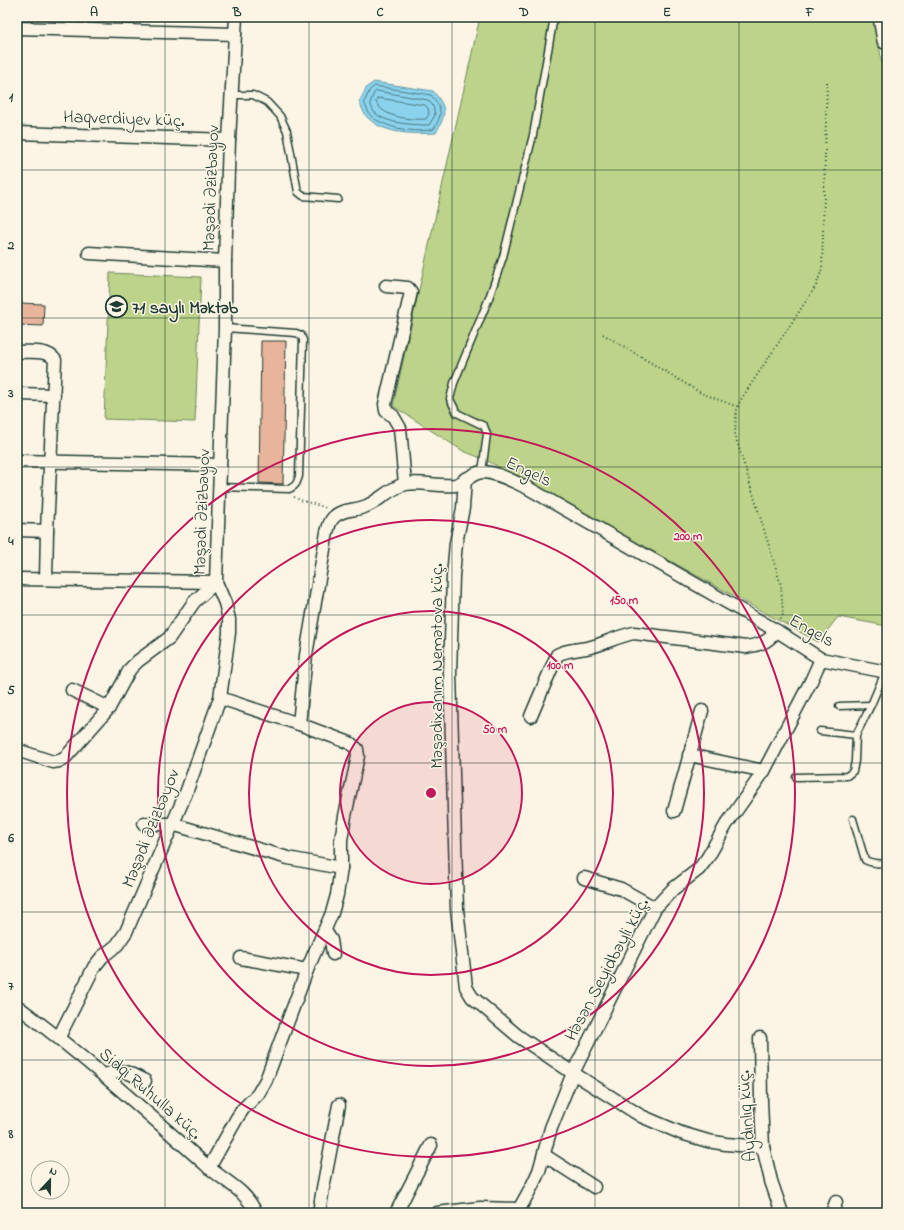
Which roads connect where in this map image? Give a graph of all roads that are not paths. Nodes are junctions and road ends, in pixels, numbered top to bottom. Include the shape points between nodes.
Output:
1 (236, 17) edge
2 (554, 17) edge
3 (883, 17) edge
4 (17, 28) edge
5 (235, 34) junction
6 (887, 40) edge
7 (232, 95) junction
8 (17, 133) edge
9 (230, 140) junction
10 (338, 199) dead end
11 (89, 253) dead end
12 (225, 261) junction
13 (386, 286) dead end
14 (225, 328) junction
15 (17, 352) edge
16 (17, 394) edge
17 (54, 395) junction
18 (17, 461) edge
19 (51, 461) junction
20 (220, 465) junction
21 (482, 472) junction
22 (465, 480) junction
23 (405, 484) junction
24 (219, 487) junction
25 (17, 530) edge
26 (47, 531) junction
27 (17, 579) edge
28 (46, 580) junction
29 (216, 582) junction
30 (777, 631) junction
31 (821, 659) junction
32 (886, 672) edge
33 (72, 690) dead end
34 (220, 698) junction
35 (871, 705) junction
36 (839, 706) dead end
37 (109, 708) junction
38 (702, 711) dead end
39 (531, 716) dead end
40 (299, 724) junction
41 (820, 731) dead end
42 (856, 735) junction
43 (17, 750) edge
44 (689, 755) junction
45 (764, 771) junction
46 (796, 776) dead end
47 (674, 811) dead end
48 (853, 818) dead end
49 (144, 824) dead end
50 (172, 824) junction
51 (887, 863) edge
52 (341, 868) junction
53 (584, 878) dead end
54 (655, 908) junction
55 (325, 931) junction
56 (333, 954) dead end
57 (241, 958) dead end
58 (307, 970) junction
59 (17, 1006) edge
60 (58, 1037) junction
61 (760, 1038) dead end
62 (572, 1073) junction
63 (105, 1075) junction
64 (145, 1081) dead end
65 (338, 1106) dead end
66 (431, 1144) dead end
67 (763, 1147) junction
68 (544, 1155) junction
69 (209, 1168) junction
70 (594, 1187) dead end
71 (518, 1211) edge
72 (256, 1213) edge
73 (319, 1213) edge
74 (396, 1213) edge
75 (437, 1213) edge
76 (782, 1213) edge

1 - 5 street, Məşədi Əzizbəyov
2 - 21 lane via 533,135 503,257 450,399 457,413 484,426 487,434
3 - 6 main road
4 - 5 street
5 - 7 street, Məşədi Əzizbəyov
7 - 9 street, Məşədi Əzizbəyov
7 - 10 lane via 253,95 267,102 280,116 288,131 298,192 303,196
8 - 9 street, Haqverdiyev küç.
9 - 12 street, Məşədi Əzizbəyov
11 - 12 street
12 - 14 street, Məşədi Əzizbəyov
13 - 23 street via 408,288 411,292 385,404 386,410 400,428
14 - 20 street, Məşədi Əzizbəyov
14 - 24 lane via 301,335 303,340 298,476 297,483 289,489
15 - 17 street via 52,355 55,360
16 - 17 street
17 - 19 street
18 - 19 street
19 - 20 street
19 - 26 street
20 - 24 street, Məşədi Əzizbəyov
21 - 22 street, Engels
21 - 30 street, Engels via 494,474 528,488
22 - 23 street, Engels via 452,485
22 - 62 street, Məşədixanım Nemətova küç. via 453,576 450,673 457,909 466,987 472,998 490,1014
23 - 40 street, Engels via 365,507 342,511 330,522 306,655
24 - 29 street, Məşədi Əzizbəyov
25 - 26 street
26 - 28 street
27 - 28 street
28 - 29 street
29 - 34 street, Məşədi Əzizbəyov via 230,619
29 - 37 street via 194,602 169,638 130,669
30 - 31 street, Engels
30 - 39 street via 761,645 746,647 634,633 591,647 562,652 557,655
31 - 32 street, Engels
31 - 45 street, Həsən Seyidbəyli küç.
32 - 35 lane
33 - 37 street
34 - 40 street
34 - 50 street, Məşədi Əzizbəyov via 186,793
35 - 36 lane
35 - 42 lane
37 - 43 street via 64,759 53,762
38 - 44 street
40 - 52 street via 350,743 357,749 358,756 341,840
41 - 42 lane
42 - 46 lane via 853,771 847,776
44 - 45 street
44 - 47 street
45 - 54 street, Həsən Seyidbəyli küç. via 726,825 708,857
48 - 51 lane via 865,860 870,863
49 - 50 street
50 - 52 street via 288,858
50 - 60 street, Məşədi Əzizbəyov via 126,932 117,945 102,956 94,967
52 - 55 street via 337,895
53 - 54 street via 621,889
54 - 62 street, Həsən Seyidbəyli küç.
55 - 56 street via 331,940
55 - 58 street
57 - 58 street
58 - 69 street via 266,1080 258,1094 237,1118
59 - 60 street, Sidqi Ruhulla küç.
60 - 63 street, Sidqi Ruhulla küç.
61 - 67 street, Aydınlıq küç.
62 - 67 street, Məşədixanım Nemətova küç. via 641,1116 674,1130 708,1141
62 - 68 street, Həsən Seyidbəyli küç. via 551,1128
63 - 64 street via 116,1070
63 - 69 street, Sidqi Ruhulla küç.
65 - 73 street
66 - 74 street
67 - 76 street, Aydınlıq küç.
68 - 70 street
68 - 71 street, Həsən Seyidbəyli küç. via 532,1186
69 - 72 street, Sidqi Ruhulla küç. via 241,1191 251,1202
71 - 75 street via 480,1208

